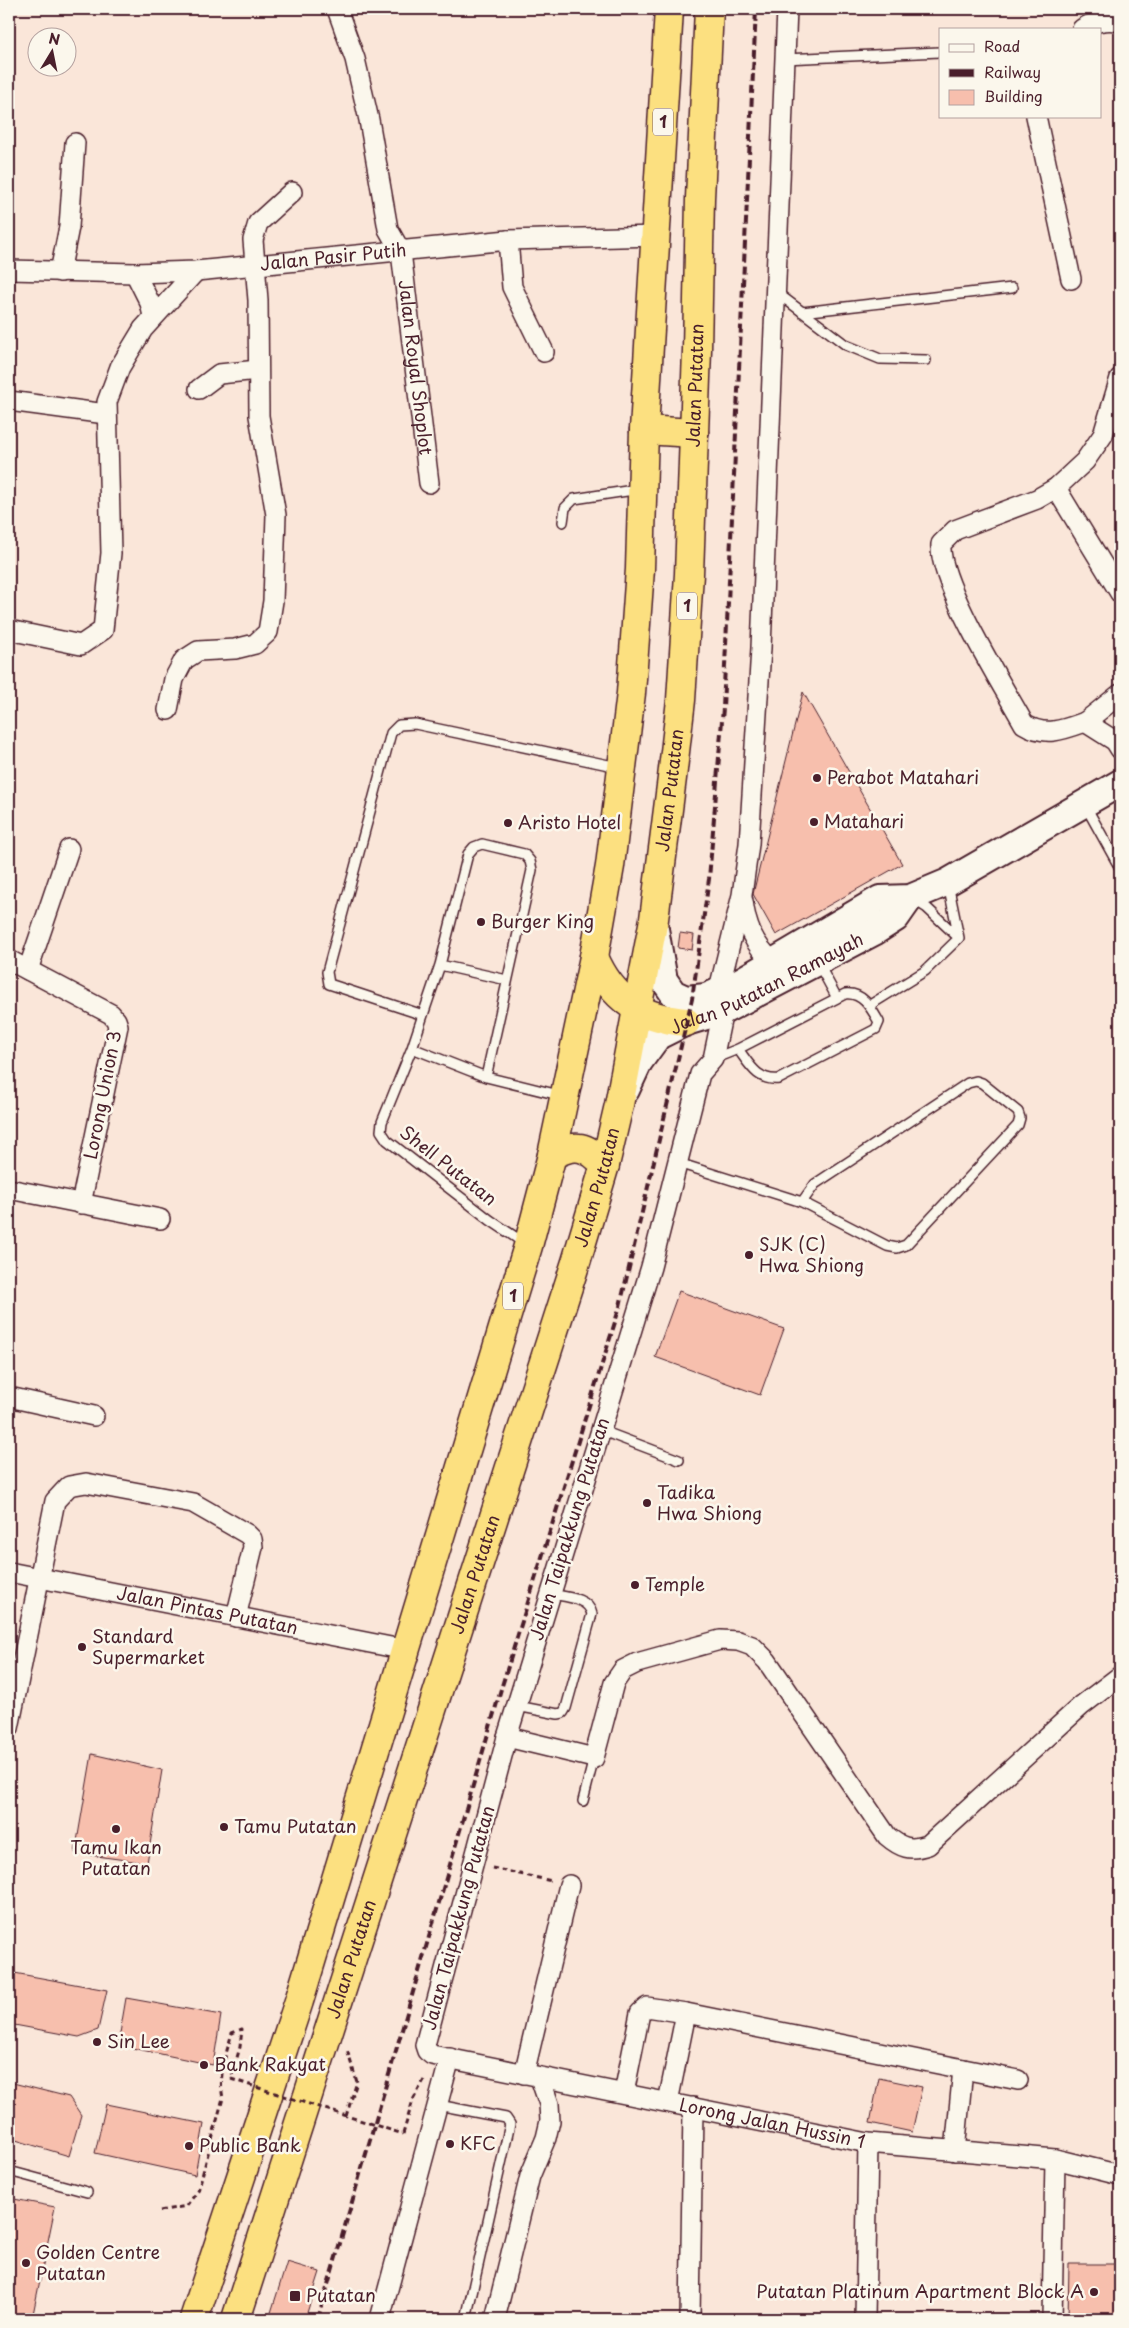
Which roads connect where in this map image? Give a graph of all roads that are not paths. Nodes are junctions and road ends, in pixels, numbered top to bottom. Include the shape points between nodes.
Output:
1 (337, 9) edge
2 (669, 9) edge
3 (709, 9) edge
4 (787, 9) edge
5 (1120, 22) edge
6 (1083, 28) edge
7 (939, 52) edge
8 (784, 59) junction
9 (1036, 118) edge
10 (75, 143) dead end
11 (292, 192) dead end
12 (700, 198) junction
13 (657, 236) junction
14 (508, 240) junction
15 (400, 252) junction
16 (255, 267) junction
17 (9, 270) edge
18 (196, 271) junction
19 (60, 272) junction
20 (135, 273) junction
21 (1071, 279) dead end
22 (1012, 288) dead end
23 (776, 292) junction
24 (802, 312) junction
25 (153, 316) junction
26 (544, 352) dead end
27 (926, 360) dead end
28 (258, 370) junction
29 (1120, 378) edge
30 (199, 388) dead end
31 (9, 401) edge
32 (106, 414) junction
33 (644, 430) junction
34 (694, 433) junction
35 (429, 483) dead end
36 (642, 488) junction
37 (1056, 488) junction
38 (562, 522) dead end
39 (1120, 593) edge
40 (9, 630) edge
41 (1120, 694) edge
42 (168, 710) dead end
43 (1085, 722) junction
44 (1120, 749) edge
45 (621, 768) junction
46 (1120, 784) edge
47 (1084, 804) junction
48 (69, 849) dead end
49 (1120, 868) edge
50 (948, 882) junction
51 (742, 895) junction
52 (910, 898) junction
53 (654, 919) junction
54 (959, 938) junction
55 (594, 957) junction
56 (9, 960) edge
57 (772, 961) junction
58 (817, 961) junction
59 (440, 965) junction
60 (28, 970) junction
61 (507, 980) junction
62 (837, 998) junction
63 (721, 1002) junction
64 (870, 1005) junction
65 (636, 1010) junction
66 (424, 1015) junction
67 (686, 1022) junction
68 (412, 1048) junction
69 (738, 1049) junction
70 (713, 1059) junction
71 (486, 1077) junction
72 (564, 1096) junction
73 (618, 1105) junction
74 (552, 1155) junction
75 (678, 1163) junction
76 (605, 1165) junction
77 (9, 1189) edge
78 (802, 1202) junction
79 (81, 1204) junction
80 (160, 1219) dead end
81 (528, 1246) junction
82 (9, 1397) edge
83 (94, 1416) dead end
84 (600, 1430) junction
85 (679, 1460) dead end
86 (9, 1572) edge
87 (41, 1580) junction
88 (550, 1594) junction
89 (236, 1617) junction
90 (406, 1650) junction
91 (1120, 1676) edge
92 (517, 1706) junction
93 (9, 1728) edge
94 (507, 1737) junction
95 (594, 1758) junction
96 (583, 1802) dead end
97 (569, 1885) road end
98 (686, 2013) junction
99 (427, 2051) joint
100 (450, 2058) junction
101 (963, 2069) junction
102 (532, 2076) junction
103 (1018, 2080) dead end
104 (624, 2093) junction
105 (668, 2102) junction
106 (438, 2104) junction
107 (693, 2107) junction
108 (868, 2143) junction
109 (955, 2151) junction
110 (1055, 2159) junction
111 (9, 2171) edge
112 (1120, 2175) edge
113 (88, 2192) dead end
114 (194, 2319) edge
115 (236, 2319) edge
116 (380, 2319) edge
117 (466, 2319) edge
118 (495, 2319) edge
119 (690, 2319) edge
120 (865, 2319) edge
121 (1052, 2319) edge

1 - 15 street, Jalan Royal Shoplot via 355,60 369,120 388,228
2 - 13 highway, 1
3 - 12 highway, Jalan Putatan / 1
4 - 8 street
5 - 6 street via 1090,23
7 - 8 lane
8 - 23 street
9 - 21 street
10 - 19 street via 69,227
11 - 16 street via 258,223 253,240
12 - 13 highway
12 - 34 highway, Jalan Putatan / 1
13 - 14 street, Jalan Pasir Putih
13 - 33 highway, 1
14 - 15 street, Jalan Pasir Putih
14 - 26 street via 512,287
15 - 16 street, Jalan Pasir Putih
15 - 35 street, Jalan Royal Shoplot
16 - 18 street, Jalan Pasir Putih
16 - 28 street
17 - 19 street, Jalan Pasir Putih
18 - 20 street, Jalan Pasir Putih
18 - 25 street
19 - 20 street, Jalan Pasir Putih
20 - 25 street
22 - 24 lane
23 - 24 lane
23 - 51 street via 758,710 749,844
24 - 27 lane via 846,346 880,360
25 - 32 street via 120,367
28 - 30 street via 219,374
28 - 42 street via 259,416 276,515 273,601 268,632 255,644 235,650 198,652 184,660 174,679
29 - 37 street via 1103,435 1085,461
31 - 32 street
32 - 40 street via 111,553 103,630 82,645
33 - 34 highway
33 - 36 highway, 1
34 - 53 highway, Jalan Putatan / 1 via 681,700
36 - 38 lane via 574,499 565,508
36 - 45 highway, 1 via 631,693
37 - 39 street
37 - 43 street via 1037,499 956,530 941,544 940,556 962,610 1024,724 1035,731 1057,732
41 - 43 street
43 - 44 street via 1115,741
45 - 55 highway, 1 via 610,866
45 - 66 lane via 415,724 399,724 391,733 327,972 329,984
46 - 47 main road, Jalan Putatan Ramayah
47 - 49 lane
47 - 50 main road, Jalan Putatan Ramayah
48 - 60 street
50 - 52 main road, Jalan Putatan Ramayah
50 - 54 lane
51 - 57 street via 745,921 751,935 759,949
51 - 63 street, Jalan Taipakkung Putatan
52 - 54 lane
52 - 57 main road, Jalan Putatan Ramayah via 880,899
52 - 58 main road, Jalan Putatan Ramayah via 896,918
53 - 63 main road, Jalan Putatan Ramayah via 660,965 664,980 673,993 686,999
53 - 65 highway, Jalan Putatan / 1
54 - 64 lane via 925,970
55 - 65 highway via 602,976
55 - 72 highway, 1
56 - 60 street, Lorong Union 3
57 - 63 main road, Jalan Putatan Ramayah
58 - 62 lane
58 - 63 main road, Jalan Putatan Ramayah
59 - 61 lane
59 - 61 lane via 468,854 482,844 524,854 532,870
59 - 66 lane
60 - 79 street, Lorong Union 3 via 112,1014 118,1026
61 - 71 lane
62 - 64 lane via 850,993
62 - 69 lane
63 - 67 main road, Jalan Putatan Ramayah
63 - 70 street, Jalan Taipakkung Putatan
64 - 69 lane via 879,1022 876,1029 779,1079 768,1080 758,1075
65 - 67 highway
65 - 73 highway, Jalan Putatan / 1
66 - 68 lane
67 - 73 main road, Jalan Putatan Ramayah via 658,1036 639,1062
68 - 71 lane
68 - 81 lane, Shell Putatan via 381,1131 387,1140
69 - 70 lane
70 - 75 street, Jalan Taipakkung Putatan via 700,1074
71 - 72 lane
72 - 74 highway, 1
73 - 76 highway, Jalan Putatan / 1
74 - 76 highway via 568,1147 582,1148 596,1155
74 - 81 highway, 1
75 - 78 lane
75 - 84 street, Jalan Taipakkung Putatan via 651,1267
76 - 115 highway, Jalan Putatan / 1
77 - 79 street
78 - 78 lane via 897,1248 912,1238 1018,1125 1018,1112 982,1083 968,1083 815,1184
79 - 80 street
81 - 90 highway, 1
82 - 83 street
84 - 85 lane
84 - 88 street, Jalan Taipakkung Putatan
86 - 87 street, Jalan Pintas Putatan
87 - 89 street, Jalan Pintas Putatan
87 - 89 street via 56,1501 69,1486 96,1484 193,1503 247,1534 253,1547
87 - 93 street
88 - 92 street, Jalan Taipakkung Putatan
88 - 92 lane via 585,1602 592,1614 566,1708 558,1714
89 - 90 street, Jalan Pintas Putatan
90 - 114 highway, 1 via 299,2001
91 - 95 street via 1081,1706 928,1845 914,1850 899,1846 887,1836 767,1661 752,1646 738,1641 720,1640 637,1663 623,1670 614,1683
92 - 94 street, Jalan Taipakkung Putatan
94 - 95 street
94 - 99 street, Jalan Taipakkung Putatan via 425,2045
95 - 96 lane
97 - 102 street
98 - 101 street
98 - 104 street via 647,2007 640,2013
98 - 105 street
99 - 100 street, Lorong Jalan Hussin 1
100 - 102 street, Lorong Jalan Hussin 1
100 - 106 street
101 - 103 street
101 - 109 street
102 - 104 street, Lorong Jalan Hussin 1
102 - 118 street via 549,2104 550,2120 530,2176
104 - 105 street, Lorong Jalan Hussin 1
105 - 107 street, Lorong Jalan Hussin 1
106 - 116 street
106 - 117 lane via 506,2118 510,2124
107 - 108 street, Lorong Jalan Hussin 1
107 - 119 street
108 - 109 street, Lorong Jalan Hussin 1
108 - 120 street
109 - 110 street, Lorong Jalan Hussin 1
110 - 112 street, Lorong Jalan Hussin 1
110 - 121 street
111 - 113 lane

